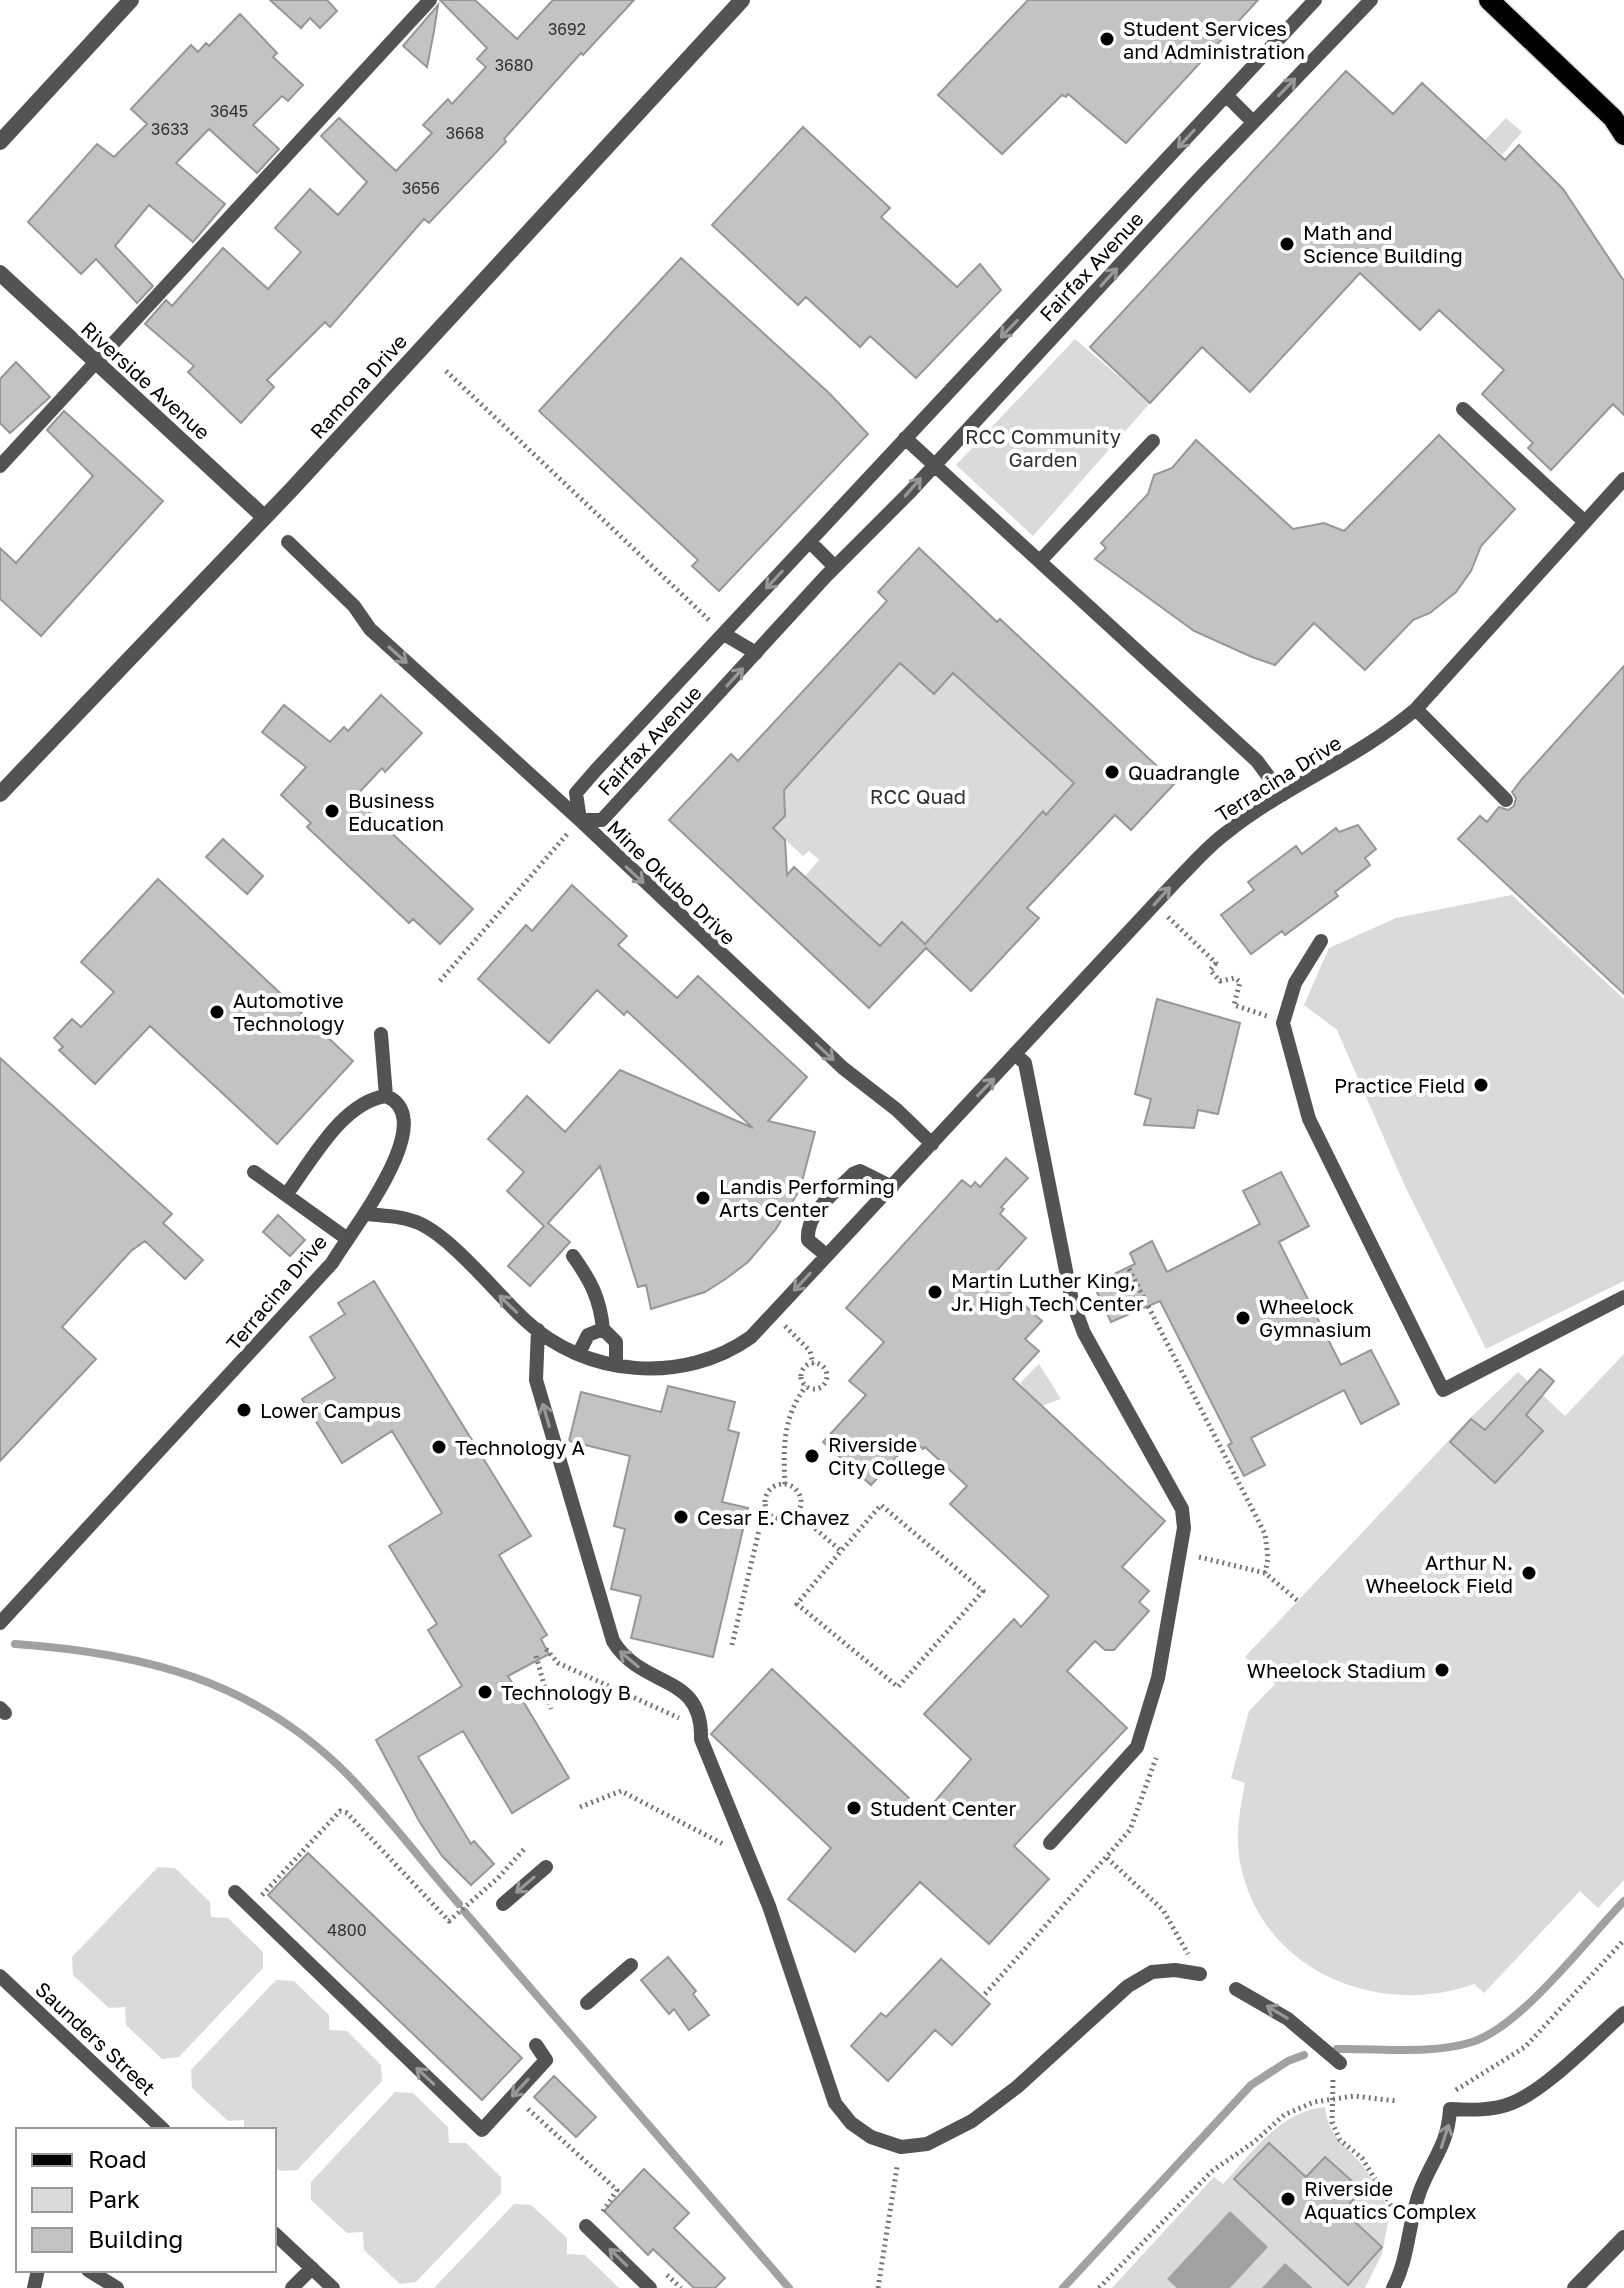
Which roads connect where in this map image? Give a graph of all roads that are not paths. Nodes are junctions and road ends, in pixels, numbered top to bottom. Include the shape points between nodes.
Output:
1 (131, 0) edge
2 (430, 0) edge
3 (742, 0) edge
4 (1315, 0) edge
5 (1371, 0) edge
6 (1489, 0) edge
7 (1227, 96) junction
8 (1253, 122) junction
9 (1624, 135) edge
10 (0, 142) edge
11 (0, 273) edge
12 (96, 362) junction
13 (1463, 409) dead end
14 (905, 438) junction
15 (1153, 441) dead end
16 (933, 464) junction
17 (0, 466) edge
18 (1624, 479) edge
19 (264, 517) junction
20 (1585, 522) junction
21 (288, 542) dead end
22 (810, 542) junction
23 (1040, 561) junction
24 (835, 567) junction
25 (724, 634) junction
26 (756, 653) junction
27 (1416, 709) junction
28 (0, 794) edge
29 (1282, 795) junction
30 (1506, 800) dead end
31 (580, 820) junction
32 (1321, 941) dead end
33 (381, 1034) dead end
34 (1016, 1055) junction
35 (386, 1096) junction
36 (932, 1144) junction
37 (254, 1172) dead end
38 (892, 1187) junction
39 (286, 1195) junction
40 (367, 1214) junction
41 (346, 1238) junction
42 (826, 1255) junction
43 (573, 1256) dead end
44 (1624, 1297) edge
45 (603, 1329) junction
46 (538, 1330) junction
47 (579, 1353) junction
48 (616, 1364) junction
49 (0, 1623) edge
50 (1050, 1843) dead end
51 (546, 1867) dead end
52 (235, 1892) dead end
53 (503, 1904) dead end
54 (631, 1965) dead end
55 (1200, 1974) road end
56 (0, 1976) edge
57 (1236, 1989) dead end
58 (587, 2003) dead end
59 (1624, 2013) edge
60 (536, 2045) dead end
61 (1335, 2066) road end
62 (162, 2128) edge
63 (586, 2226) dead end
64 (276, 2235) edge
65 (1624, 2238) edge
66 (312, 2268) junction
67 (91, 2272) edge
68 (117, 2288) edge
69 (292, 2288) edge
70 (333, 2288) edge
71 (650, 2288) edge
72 (1393, 2288) edge
73 (1575, 2288) edge

1 - 10 street
2 - 12 lane
3 - 19 street, Ramona Drive
4 - 7 lane, Fairfax Avenue
8 -> 5 lane, Fairfax Avenue
6 - 9 main road via 1613,118
7 - 8 lane
7 -> 14 lane, Fairfax Avenue
16 -> 8 lane, Fairfax Avenue
11 - 12 street, Riverside Avenue
12 - 17 lane
12 - 19 street, Riverside Avenue
13 - 20 lane
14 - 16 lane
14 - 22 lane, Fairfax Avenue
15 - 23 lane
16 - 23 lane
24 -> 16 lane, Fairfax Avenue
18 - 20 lane, Terracina Drive
19 - 28 street, Ramona Drive
20 - 27 lane, Terracina Drive
21 -> 31 lane, Mine Okubo Drive via 370,629
22 - 24 lane
22 -> 25 lane, Fairfax Avenue
23 - 29 lane via 1257,761
24 - 26 lane, Fairfax Avenue
25 - 26 lane
25 - 31 lane, Fairfax Avenue via 576,793
31 -> 26 lane, Fairfax Avenue via 602,820
27 - 29 lane, Terracina Drive via 1380,739
27 - 30 lane
34 -> 29 lane, Terracina Drive via 1225,833
31 -> 36 lane, Mine Okubo Drive via 832,1058
32 - 44 lane via 1295,983 1283,1023 1309,1119 1443,1390
33 - 35 lane
36 -> 34 lane, Terracina Drive
34 - 50 lane via 1025,1063 1072,1301 1084,1333 1182,1509 1184,1528 1158,1678 1137,1747
35 - 39 lane via 368,1098 342,1122
35 - 40 lane via 398,1101 405,1124 389,1173
36 - 38 lane, Terracina Drive
37 - 39 lane
38 - 42 lane, Terracina Drive
38 - 42 lane via 860,1171 811,1217 808,1240
39 - 41 lane
40 - 41 lane, Terracina Drive
46 -> 40 lane, Terracina Drive via 434,1232 402,1218
41 - 49 lane, Terracina Drive via 332,1263 287,1314
42 -> 48 lane, Terracina Drive via 736,1348 676,1370
43 - 45 lane via 593,1282
45 - 47 lane via 588,1335
45 - 48 lane via 616,1342
46 - 47 lane, Terracina Drive
55 -> 46 lane via 1152,1972 1128,1986 1017,2087 972,2121 927,2144 901,2147 851,2123 835,2103 769,1906 701,1739 695,1700 632,1663 613,1641 536,1380
47 - 48 lane, Terracina Drive
51 -> 53 lane
60 -> 52 lane via 546,2060 482,2130
54 - 58 lane
56 - 62 lane, Saunders Street
61 -> 57 lane via 1315,2038
72 -> 59 lane via 1402,2271 1420,2191 1448,2134 1450,2109 1511,2104 1534,2091
71 -> 63 lane
64 - 66 lane
65 - 73 street
66 - 69 lane
66 - 70 lane
67 - 68 lane

